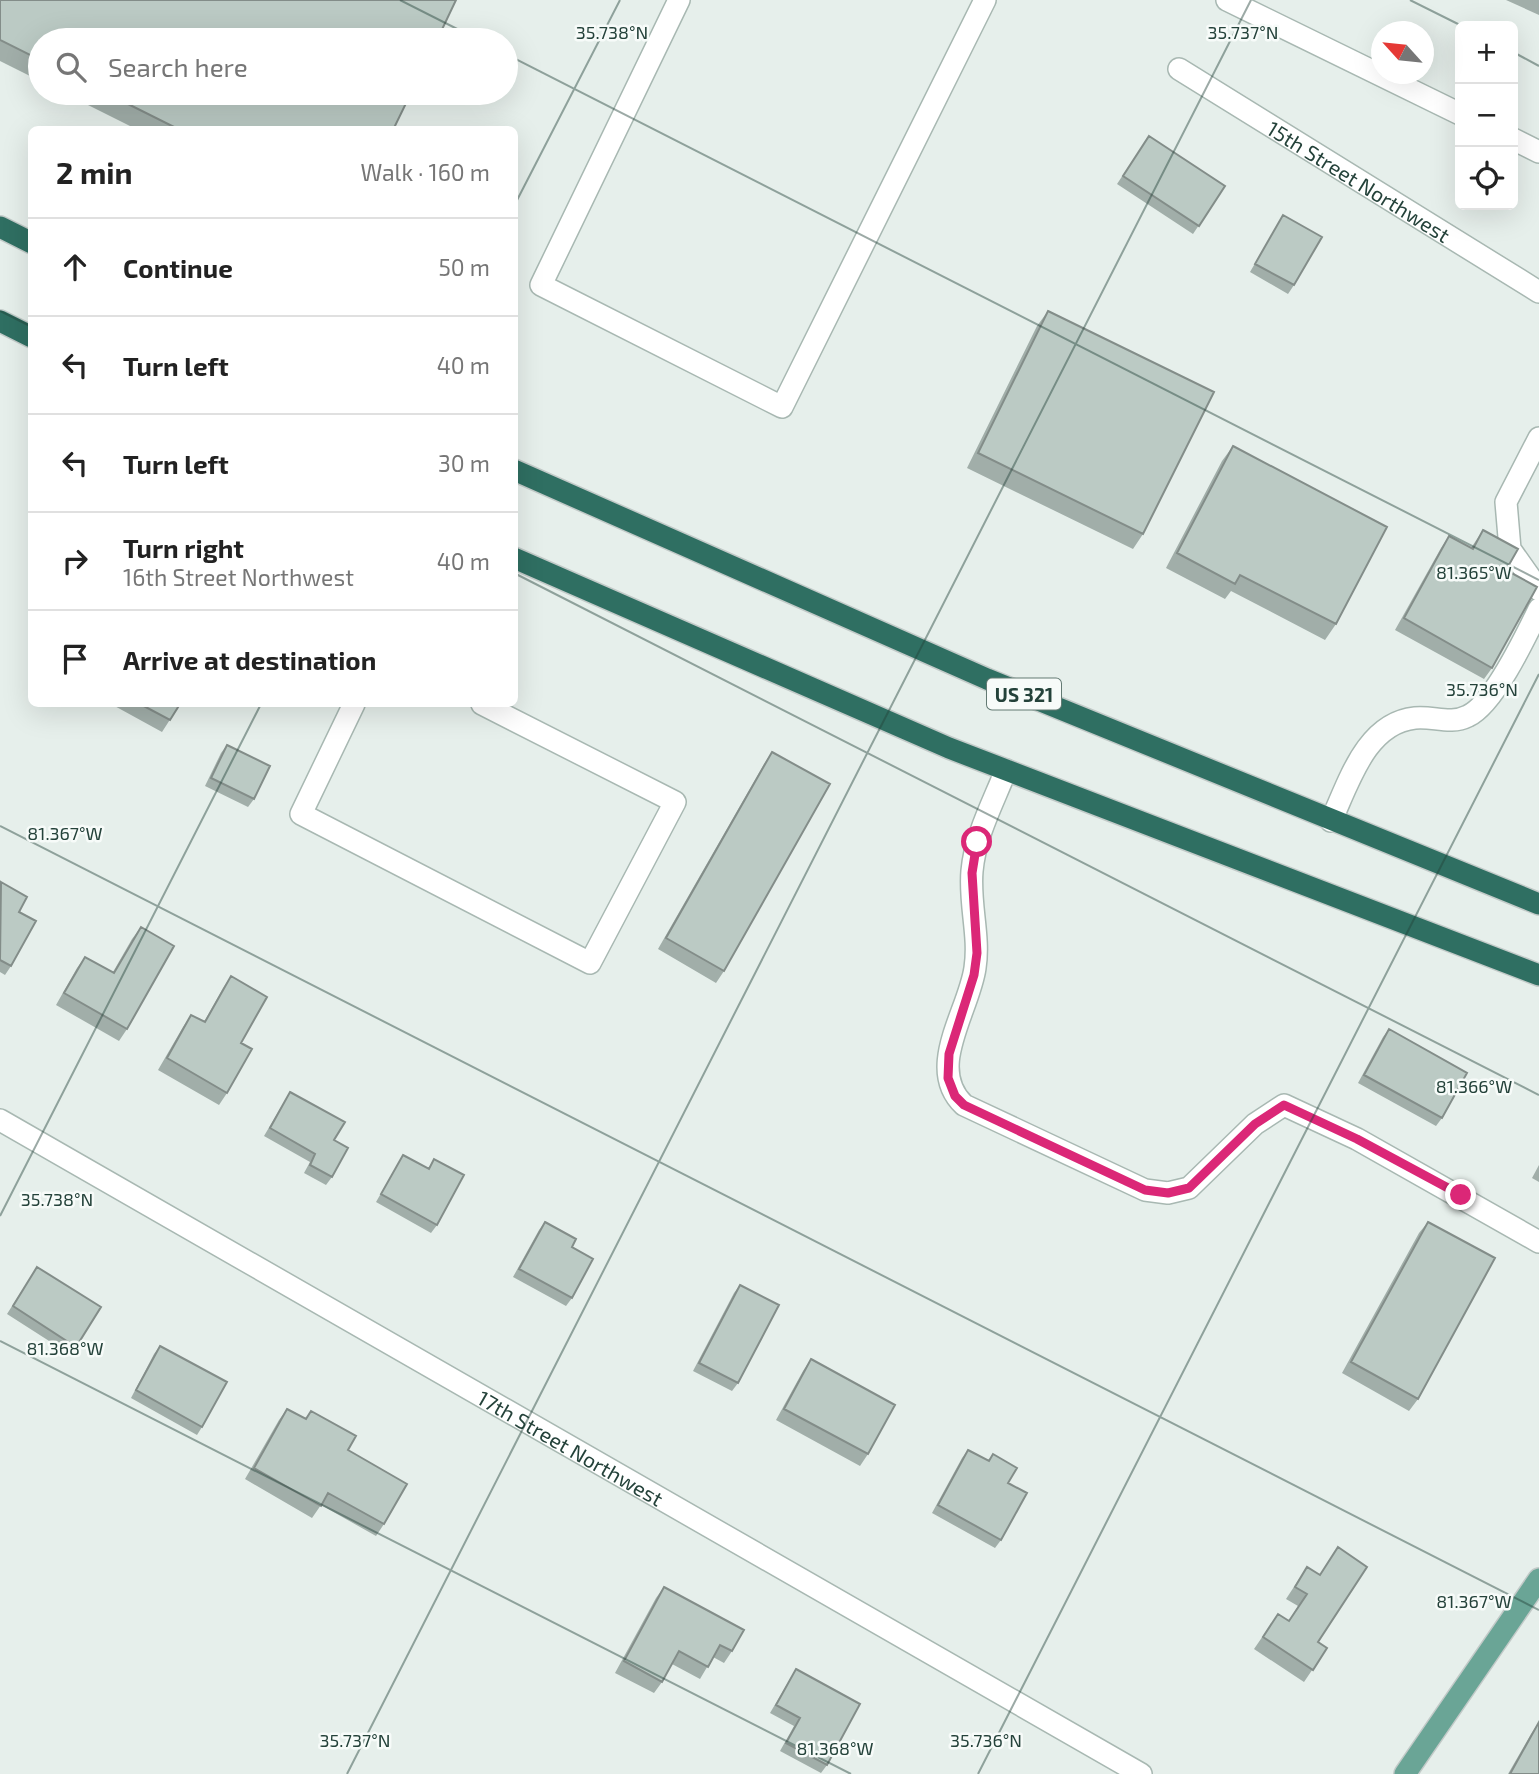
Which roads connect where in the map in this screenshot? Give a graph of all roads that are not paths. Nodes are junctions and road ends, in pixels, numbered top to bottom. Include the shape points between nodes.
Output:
1 (679, 0) edge
2 (985, 0) edge
3 (1227, 0) edge
4 (1179, 69) dead end
5 (1455, 112) edge
6 (1518, 142) edge
7 (1539, 152) edge
8 (0, 228) edge
9 (28, 241) edge
10 (1539, 292) edge
11 (0, 321) edge
12 (28, 335) edge
13 (1539, 438) edge
14 (518, 472) edge
15 (518, 560) edge
16 (1539, 590) edge
17 (1539, 610) edge
18 (354, 707) edge
19 (488, 707) edge
20 (1006, 769) junction
21 (1331, 821) junction
22 (1539, 904) edge
23 (1539, 975) edge
24 (0, 1120) edge
25 (1539, 1242) edge
26 (1539, 1578) edge
27 (1141, 1774) edge
28 (1405, 1774) edge

1 - 2 street via 541,285 782,407
3 - 5 street
4 - 10 street, 15th Street Northwest
6 - 7 street
8 - 9 highway
11 - 12 highway
13 - 16 street via 1506,502 1510,549
14 - 21 highway, US 321 via 986,679
15 - 20 highway
17 - 21 street via 1486,702 1470,716 1448,722 1415,718 1392,724 1374,739
18 - 19 street via 301,814 590,963 676,802
20 - 23 highway
20 - 25 street via 977,842 972,873 977,953 949,1054 948,1078 964,1105 1145,1190 1168,1193 1189,1188 1255,1124 1284,1105 1357,1139
21 - 22 highway, US 321
24 - 27 street, 17th Street Northwest
26 - 28 main road

